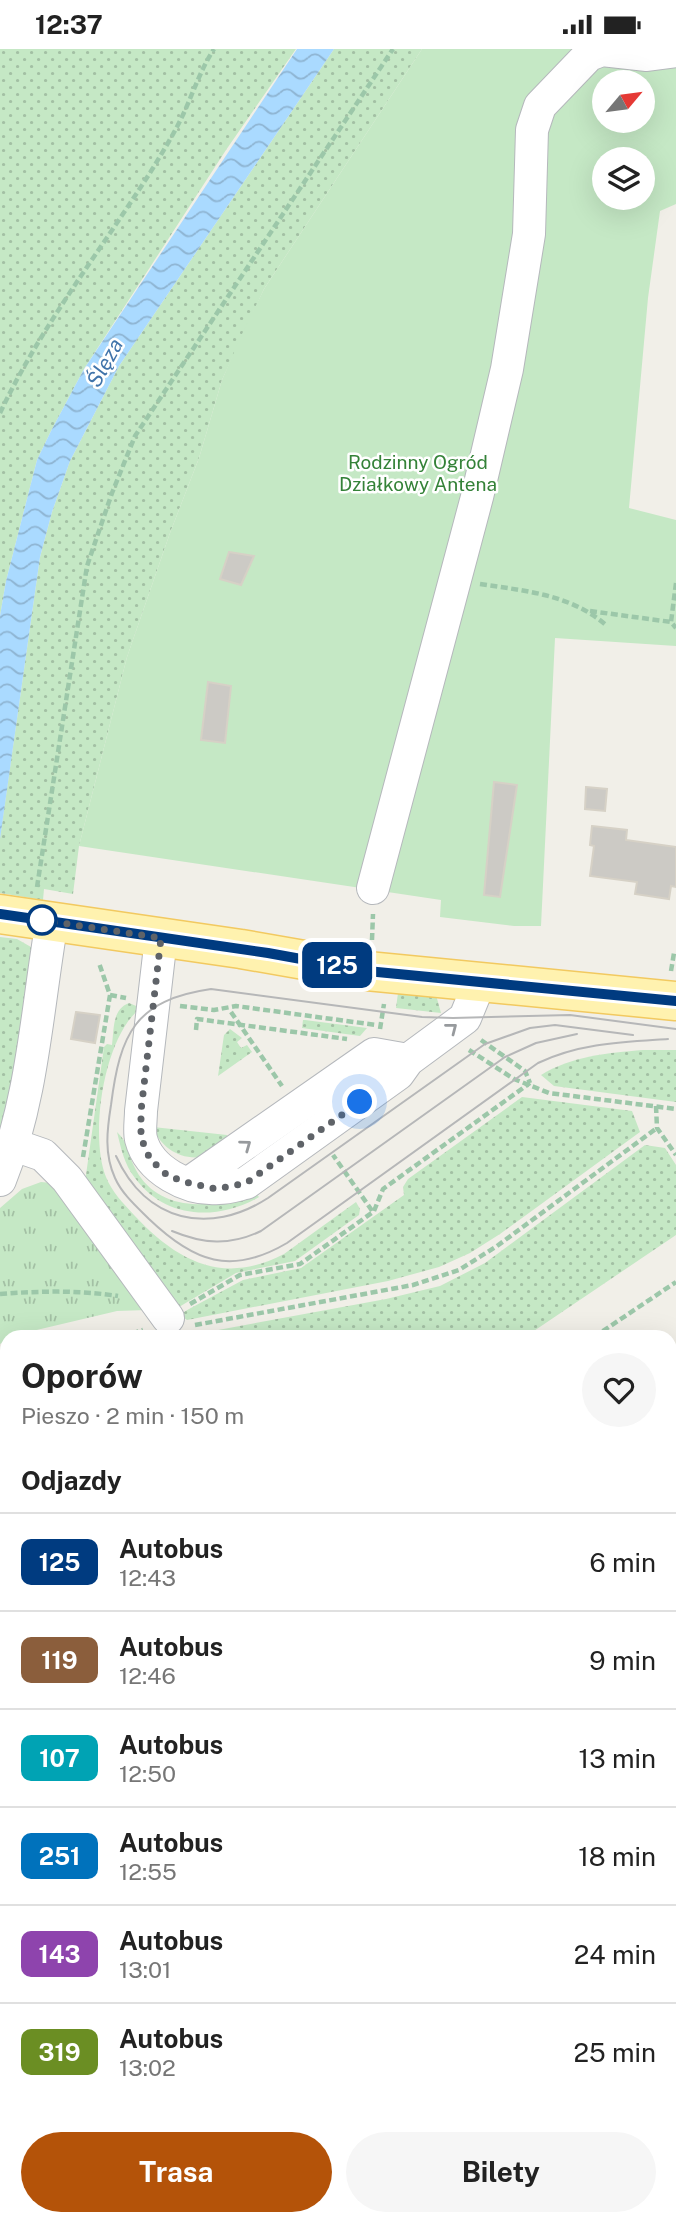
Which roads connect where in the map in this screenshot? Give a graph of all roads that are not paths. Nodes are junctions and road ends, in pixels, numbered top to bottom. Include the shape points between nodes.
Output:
1 (676, 51) edge
2 (373, 888) dead end
3 (25, 910) edge
4 (161, 938) junction
5 (475, 981) junction
6 (676, 1001) edge
7 (14, 1145) junction
8 (0, 1180) edge
9 (167, 1318) road end

1 - 2 lane via 648,55 602,50 589,55 540,106 532,130 529,234 507,369 481,484
3 - 4 main road
3 - 7 lane via 25,1096
4 - 5 main road via 367,971
4 -> 5 lane via 141,1138 150,1159 168,1176 216,1189 246,1183 398,1074 408,1060 465,1018
5 - 6 main road
7 - 8 lane
7 - 9 lane via 43,1156 67,1179

